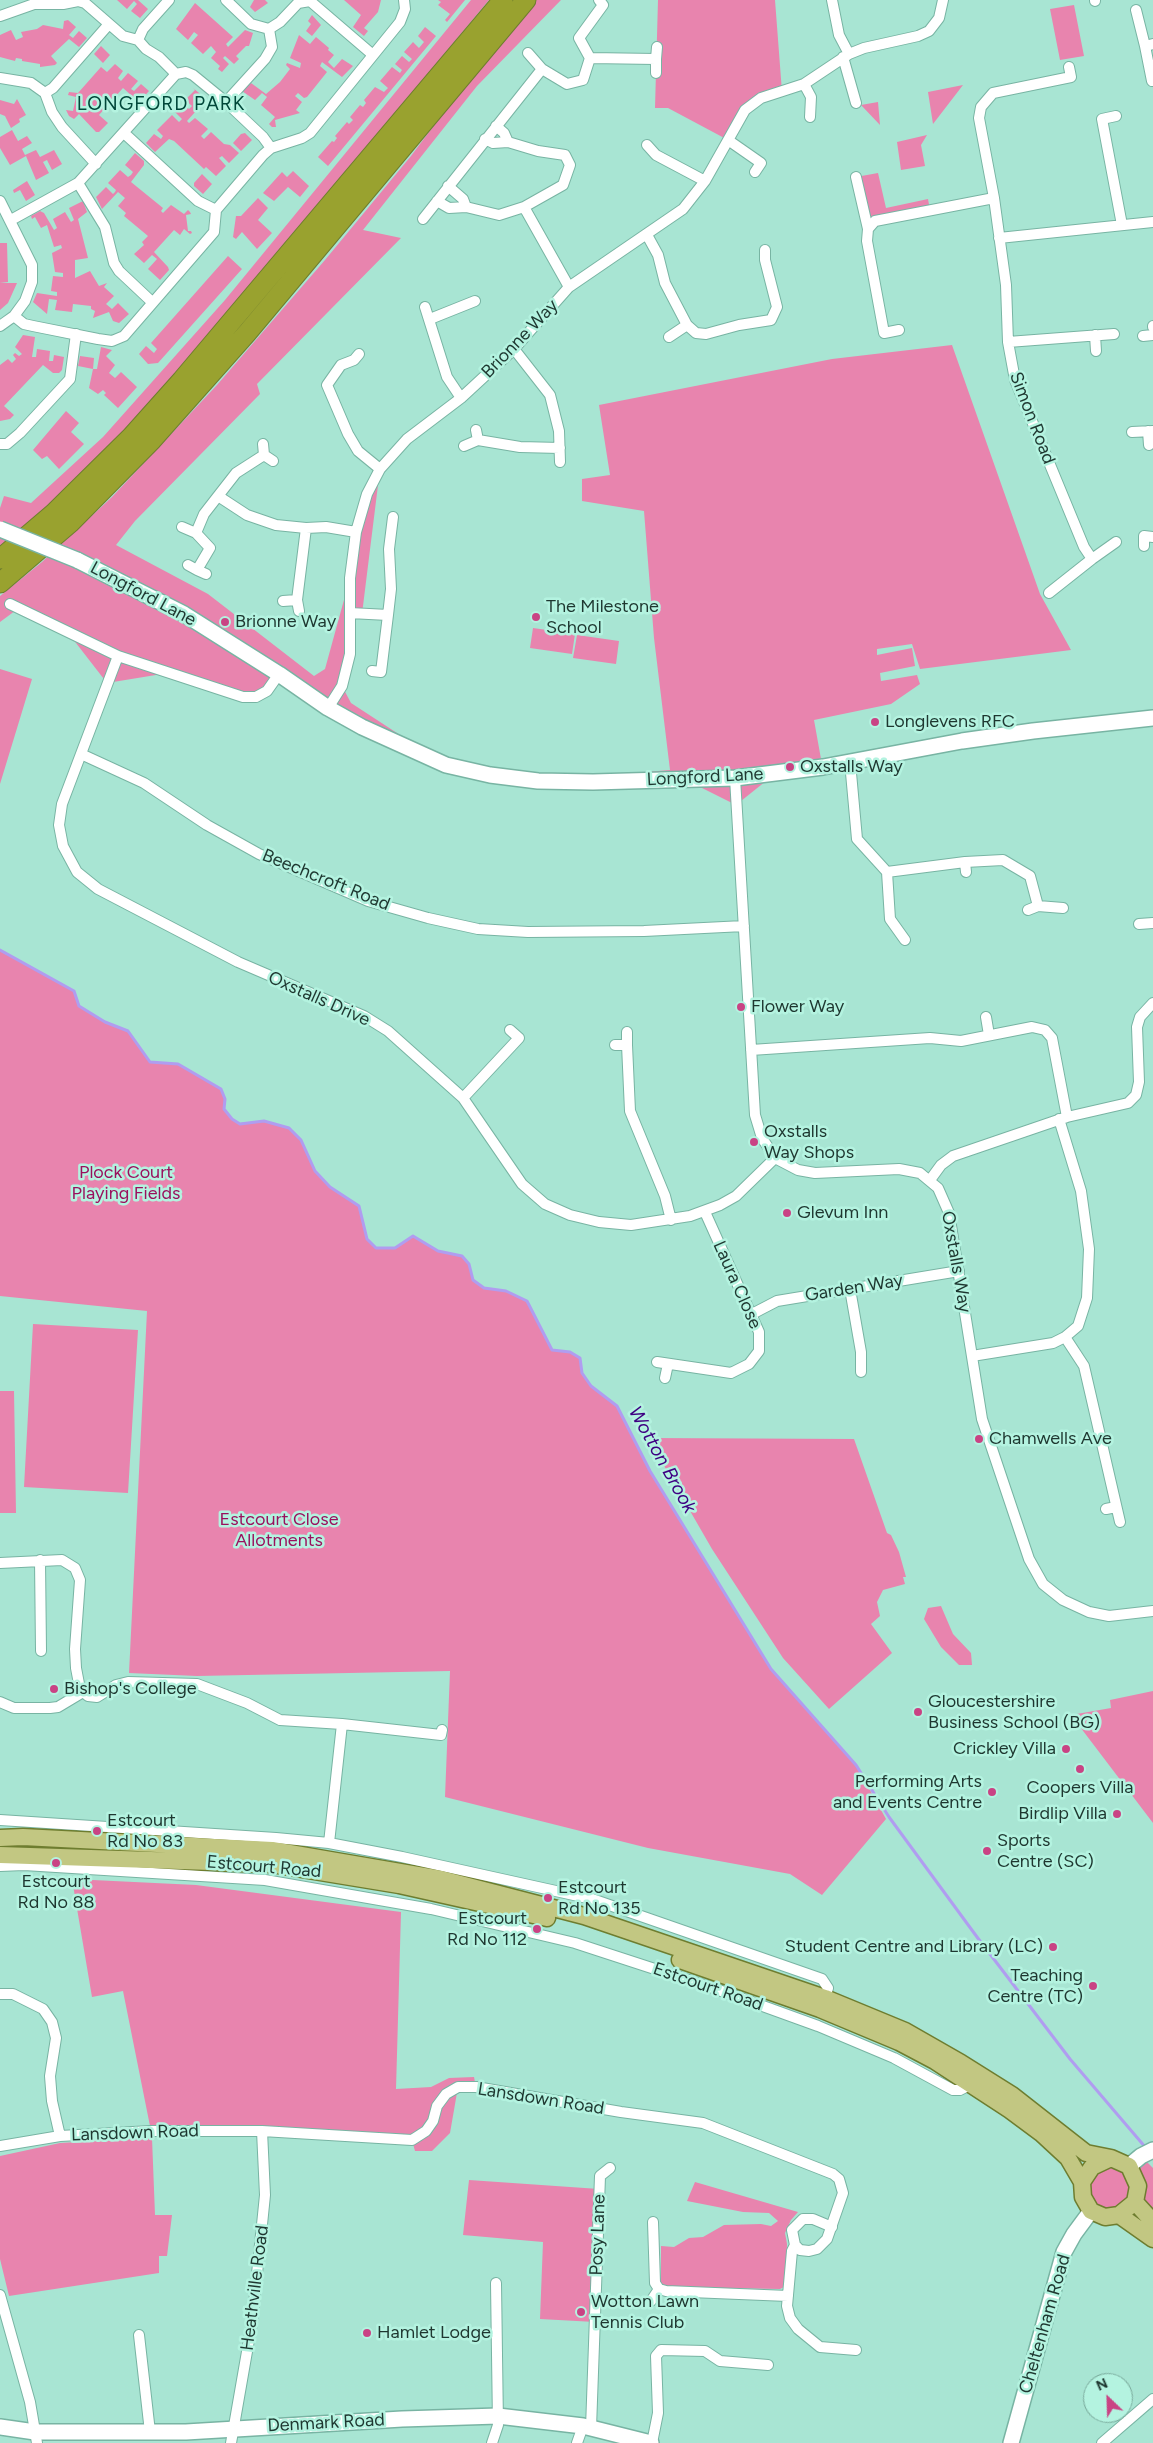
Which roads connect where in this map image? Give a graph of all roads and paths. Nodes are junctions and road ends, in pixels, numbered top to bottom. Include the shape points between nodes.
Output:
1 (169, 0) edge
2 (226, 0) edge
3 (404, 0) edge
4 (503, 0) edge
5 (526, 0) edge
6 (599, 0) edge
7 (832, 0) edge
8 (943, 0) edge
9 (78, 1) edge
10 (1136, 10) dead end
11 (0, 16) edge
12 (109, 24) junction
13 (269, 29) junction
14 (138, 40) junction
15 (1149, 45) edge
16 (657, 47) dead end
17 (528, 53) dead end
18 (846, 55) junction
19 (373, 56) junction
20 (590, 58) junction
21 (656, 59) junction
22 (1069, 67) dead end
23 (542, 68) junction
24 (656, 73) dead end
25 (176, 74) junction
26 (0, 78) edge
27 (1152, 82) edge
28 (804, 84) junction
29 (45, 93) junction
30 (226, 102) junction
31 (856, 103) dead end
32 (1116, 116) dead end
33 (810, 117) dead end
34 (496, 126) junction
35 (124, 133) junction
36 (485, 139) junction
37 (728, 140) junction
38 (508, 142) junction
39 (646, 145) dead end
40 (271, 148) junction
41 (96, 164) junction
42 (754, 172) dead end
43 (856, 177) dead end
44 (706, 181) junction
45 (78, 183) junction
46 (563, 185) junction
47 (448, 186) junction
48 (570, 194) dead end
49 (994, 198) junction
50 (437, 200) junction
51 (0, 201) edge
52 (466, 207) junction
53 (524, 207) junction
54 (216, 210) junction
55 (423, 219) dead end
56 (11, 220) junction
57 (1153, 222) edge
58 (1122, 225) junction
59 (868, 229) junction
60 (647, 235) junction
61 (1000, 238) junction
62 (762, 257) dead end
63 (569, 287) junction
64 (152, 302) junction
65 (475, 302) dead end
66 (425, 307) dead end
67 (14, 316) junction
68 (430, 319) junction
69 (688, 325) junction
70 (0, 326) edge
71 (898, 330) dead end
72 (76, 334) junction
73 (1114, 334) dead end
74 (1095, 335) junction
75 (669, 337) dead end
76 (1008, 342) junction
77 (514, 349) junction
78 (1096, 350) dead end
79 (357, 360) dead end
80 (461, 398) junction
81 (1150, 431) edge
82 (1132, 432) dead end
83 (0, 444) edge
84 (263, 444) dead end
85 (1149, 445) dead end
86 (464, 446) dead end
87 (560, 448) junction
88 (264, 455) junction
89 (273, 461) dead end
90 (560, 462) dead end
91 (380, 469) junction
92 (218, 496) junction
93 (393, 517) dead end
94 (182, 527) dead end
95 (306, 528) junction
96 (0, 529) edge
97 (356, 532) junction
98 (196, 533) junction
99 (1153, 537) edge
100 (1116, 542) dead end
101 (1144, 546) dead end
102 (0, 559) edge
103 (1092, 559) junction
104 (197, 570) dead end
105 (0, 583) edge
106 (1049, 593) dead end
107 (297, 600) junction
108 (283, 601) dead end
109 (10, 604) dead end
110 (299, 612) dead end
111 (350, 613) junction
112 (388, 615) junction
113 (118, 656) junction
114 (382, 672) dead end
115 (279, 674) junction
116 (328, 708) junction
117 (1153, 718) edge
118 (81, 754) junction
119 (850, 762) junction
120 (735, 778) junction
121 (887, 872) junction
122 (1062, 908) dead end
123 (1153, 923) edge
124 (1140, 924) dead end
125 (744, 926) junction
126 (906, 940) dead end
127 (1153, 1003) edge
128 (986, 1017) dead end
129 (510, 1030) dead end
130 (627, 1032) dead end
131 (989, 1035) junction
132 (615, 1045) dead end
133 (627, 1045) junction
134 (751, 1050) junction
135 (464, 1098) junction
136 (1063, 1118) junction
137 (775, 1158) junction
138 (930, 1180) junction
139 (705, 1212) junction
140 (671, 1220) junction
141 (958, 1271) junction
142 (850, 1289) junction
143 (752, 1314) junction
144 (1065, 1337) junction
145 (972, 1356) junction
146 (657, 1362) dead end
147 (668, 1364) junction
148 (861, 1372) dead end
149 (665, 1378) dead end
150 (1120, 1522) dead end
151 (40, 1560) junction
152 (0, 1562) edge
153 (1153, 1611) edge
154 (41, 1651) dead end
155 (83, 1692) junction
156 (0, 1702) edge
157 (342, 1724) junction
158 (442, 1735) dead end
159 (0, 1820) edge
160 (0, 1838) edge
161 (329, 1843) junction
162 (274, 1844) junction
163 (0, 1854) edge
164 (401, 1864) junction
165 (0, 1866) edge
166 (437, 1892) junction
167 (432, 1908) junction
168 (0, 1994) edge
169 (972, 2084) junction
170 (262, 2131) junction
171 (60, 2136) junction
172 (0, 2146) edge
173 (1141, 2157) edge
174 (1111, 2158) junction
175 (610, 2168) dead end
176 (1082, 2182) junction
177 (1135, 2202) junction
178 (1091, 2211) junction
179 (1119, 2215) junction
180 (653, 2222) dead end
181 (1153, 2222) edge
182 (832, 2227) junction
183 (1153, 2239) edge
184 (795, 2245) junction
185 (496, 2283) dead end
186 (659, 2289) junction
187 (0, 2295) edge
188 (788, 2296) junction
189 (651, 2301) dead end
190 (139, 2335) dead end
191 (856, 2350) dead end
192 (768, 2365) dead end
193 (1153, 2399) edge
194 (498, 2416) junction
195 (0, 2427) edge
196 (587, 2427) junction
197 (150, 2432) junction
198 (232, 2436) edge
199 (36, 2438) edge
200 (492, 2443) edge
201 (576, 2443) edge
202 (652, 2443) edge
203 (1011, 2443) edge
204 (1102, 2443) edge

1 - 14 street via 143,29
2 - 13 street via 252,24
3 - 19 street via 405,9 400,22
4 - 102 highway via 131,437 54,513
5 - 105 highway via 247,333 152,440 70,523
6 - 20 street via 603,5 579,38
7 - 18 street
8 - 18 street, Brionne Way via 939,18 929,31
9 - 11 street via 34,4
9 - 12 street
10 - 15 street
12 - 14 street via 123,36
12 - 29 street
13 - 19 street via 298,3 310,1
13 - 30 street via 272,47 265,60
14 - 25 street
15 - 27 street
16 - 21 street
17 - 23 street
18 - 28 street, Brionne Way
18 - 31 street
19 - 40 street via 310,133
20 - 21 street
20 - 23 street via 583,80 567,84
21 - 24 street
22 - 49 street, Simon Road via 1071,77 993,93 981,107 979,118
23 - 34 street
25 - 30 street via 189,73
25 - 35 street
26 - 29 street via 30,83
28 - 33 street via 811,98
28 - 37 street, Brionne Way via 761,98 745,110
29 - 41 street via 62,128
30 - 40 street
32 - 58 street via 1102,119
34 - 36 street
34 - 38 street
35 - 41 street
35 - 54 street via 198,201
36 - 38 street via 493,143
36 - 47 street
37 - 42 street via 761,163
37 - 44 street, Brionne Way
38 - 46 street via 565,155 570,165
39 - 44 street via 653,159
40 - 54 street
41 - 45 street
43 - 59 street
44 - 60 street, Brionne Way via 683,209
45 - 56 street
45 - 64 street via 104,227 119,272
46 - 48 street
46 - 53 street
47 - 50 street
47 - 52 street via 463,199
49 - 59 street via 875,221
49 - 61 street, Simon Road
50 - 52 street via 449,208
50 - 55 street
51 - 56 street
52 - 53 street via 499,215
53 - 63 street via 545,256
54 - 64 street via 214,232
56 - 67 street via 32,265 32,282 25,301
57 - 58 street
58 - 61 street
59 - 71 street via 867,241 884,333
60 - 63 street, Brionne Way
60 - 69 street via 658,255 665,283
61 - 76 street, Simon Road
62 - 69 street via 777,307 770,320 706,334 696,333
63 - 77 street, Brionne Way
64 - 72 street via 124,336 112,341
65 - 68 street via 466,310
66 - 68 street
67 - 70 street
67 - 72 street via 24,324
68 - 80 street via 447,377
69 - 75 street
72 - 83 street via 70,379 20,433 7,444
73 - 74 street
74 - 76 street
74 - 78 street
76 - 103 street, Simon Road via 1015,380 1084,547
77 - 80 street, Brionne Way
77 - 87 street via 550,395
79 - 91 street via 341,365 322,385 358,451
80 - 91 street, Brionne Way via 407,439
81 - 82 street
81 - 85 street
84 - 88 street
86 - 87 street via 477,435 520,448
87 - 90 street
88 - 89 street
88 - 92 street via 236,473
91 - 97 street, Brionne Way via 367,494
92 - 95 street via 247,515 276,525
92 - 98 street via 204,514
93 - 112 street
94 - 98 street
95 - 97 street via 326,527
95 - 107 street
96 - 115 street, Longford Lane, bridge via 77,560 184,614
97 - 111 street, Brionne Way via 350,578
98 - 104 street via 210,548
99 - 101 street via 1144,536
100 - 103 street
103 - 106 street
107 - 108 street
107 - 110 street
109 - 113 street
111 - 112 street
111 - 116 street, Brionne Way via 350,654 342,686
112 - 114 street
113 - 115 street via 243,697 256,697 267,691
113 - 118 street, Oxstalls Drive
115 - 116 street, Longford Lane
116 - 120 street, Longford Lane via 396,744 446,765 490,775 538,781 593,782
117 - 119 street, Longford Lane via 1024,732
118 - 125 street, Beechcroft Road via 144,783 207,825 260,854 368,901 428,918 478,929 528,932
118 - 135 street, Oxstalls Drive via 62,804 59,826 64,846 77,872 98,889 238,962 364,1016 388,1031
119 - 120 street, Longford Lane
119 - 121 street via 857,839
120 - 125 street
121 - 122 street via 966,867 1003,860 1033,873 1033,908
121 - 126 street via 890,919
123 - 124 street
125 - 134 street
127 - 136 street via 1140,1017 1137,1027 1139,1082 1134,1098 1118,1106
128 - 131 street
129 - 135 street via 518,1038
130 - 133 street
131 - 134 street via 961,1041 930,1038
131 - 136 street via 1032,1027 1045,1030 1052,1038
132 - 133 street
133 - 140 street via 630,1111 665,1196
134 - 137 street via 755,1115 762,1138
135 - 140 street, Oxstalls Drive via 522,1184 545,1204 570,1216 599,1222 631,1225
136 - 138 street via 953,1156
136 - 144 street via 1081,1191 1089,1250 1087,1298 1078,1326
137 - 138 street via 798,1170 815,1173 899,1169 920,1173
137 - 139 street, Oxstalls Drive via 736,1196
138 - 141 street, Oxstalls Way via 944,1197
139 - 140 street, Oxstalls Drive
139 - 143 street, Laura Close
141 - 142 street, Garden Way
141 - 145 street, Oxstalls Way
142 - 143 street, Garden Way via 777,1301
142 - 148 street via 861,1352
143 - 147 street, Laura Close via 759,1332 759,1351 740,1370 731,1373
144 - 145 street via 1053,1343
144 - 150 street via 1084,1366 1111,1508
145 - 153 street, Oxstalls Way via 982,1419 1029,1559 1043,1584 1063,1600 1089,1612 1109,1616
146 - 147 street, Laura Close
147 - 149 street
151 - 152 street
151 - 154 street
151 - 155 street via 62,1560 75,1568 78,1574 80,1592 75,1658 77,1682
155 - 156 street via 58,1707 50,1708 14,1708
155 - 157 street via 97,1697 116,1685 128,1682 197,1684 280,1720
157 - 158 street
157 - 161 street
159 - 162 street, Estcourt Road
160 - 162 main road, Estcourt Road
161 - 162 street, Estcourt Road
161 - 164 street, Estcourt Road
162 - 164 main road, Estcourt Road
163 - 166 main road, Estcourt Road via 271,1864
164 - 174 main road, Estcourt Road via 441,1879 584,1916 825,1998 905,2031 1012,2095 1086,2154
165 - 167 street, Estcourt Road via 265,1880
166 - 167 street
166 - 169 main road, Estcourt Road via 579,1925 820,2009 899,2042
167 - 169 street, Estcourt Road via 575,1943 713,1988 894,2058 953,2090
168 - 171 street via 13,1994 43,2009 52,2022 56,2038 51,2085
169 - 176 main road, Estcourt Road via 1041,2133 1068,2158
170 - 171 street, Lansdown Road via 151,2131
170 - 182 street, Lansdown Road via 412,2140 426,2131 437,2106 446,2094 458,2087 476,2087 703,2123 833,2174 839,2179 843,2193
170 - 198 street, Heathville Road via 265,2196 252,2322
171 - 172 street, Lansdown Road
173 - 174 main road
173 - 177 main road
174 - 176 main road via 1092,2167
175 - 196 street, Posy Lane via 600,2176
176 - 178 main road via 1084,2197
177 - 179 main road
177 - 181 main road
178 - 179 main road via 1105,2217
178 - 203 street, Cheltenham Road via 1064,2252
179 - 183 main road
180 - 186 street via 655,2283
182 - 184 street, Lansdown Road via 827,2239 817,2249 800,2250
182 - 184 street via 813,2219 803,2219 792,2230
184 - 188 street
185 - 194 street
186 - 188 street
186 - 189 street
187 - 199 street via 30,2402
188 - 191 street via 790,2318 820,2347
190 - 197 street
192 - 202 street via 720,2361 705,2351 661,2350 656,2356 658,2413
193 - 204 street
194 - 196 street, Denmark Road
194 - 198 street, Denmark Road via 402,2419
194 - 200 street
195 - 199 street, Denmark Road
196 - 201 street
196 - 202 street, Denmark Road
197 - 198 street, Denmark Road
197 - 199 street, Denmark Road

